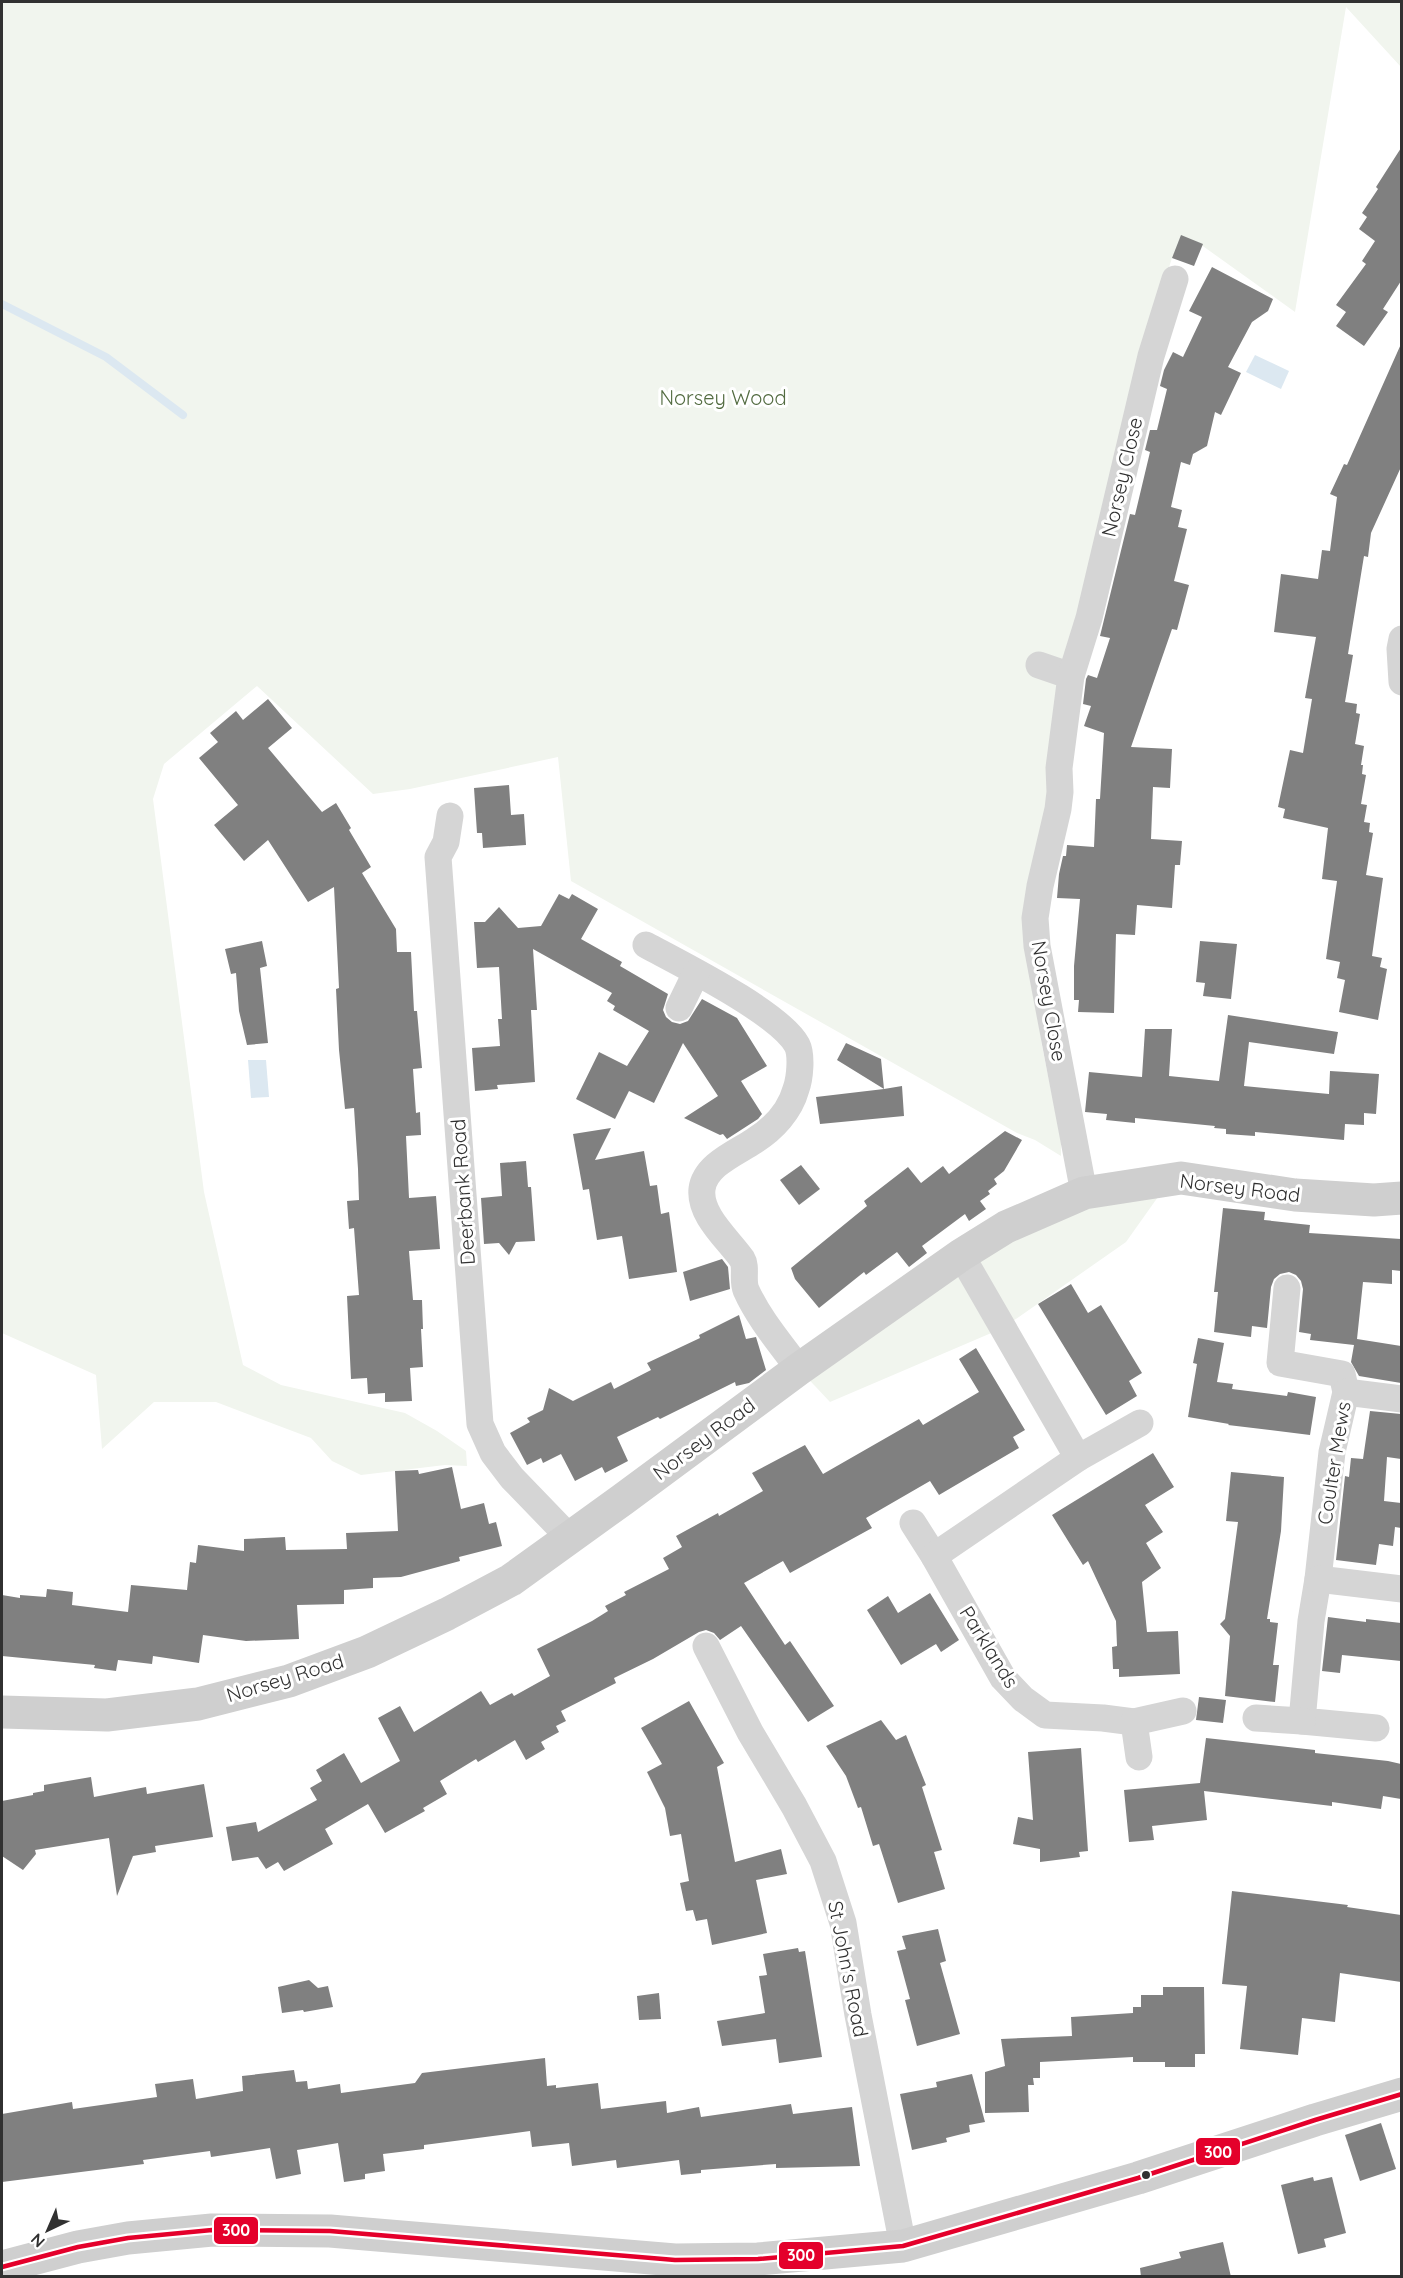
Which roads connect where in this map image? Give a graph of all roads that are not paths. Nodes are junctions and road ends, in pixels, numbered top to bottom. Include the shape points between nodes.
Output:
1 (1175, 279) dead end
2 (1401, 639) edge
3 (1039, 665) dead end
4 (1071, 676) junction
5 (1401, 682) edge
6 (450, 816) dead end
7 (646, 945) dead end
8 (696, 973) junction
9 (679, 1008) dead end
10 (1084, 1193) junction
11 (1401, 1198) edge
12 (962, 1255) junction
13 (1287, 1288) dead end
14 (799, 1369) junction
15 (1346, 1392) junction
16 (1401, 1399) edge
17 (1140, 1423) dead end
18 (1078, 1458) junction
19 (913, 1523) dead end
20 (570, 1538) junction
21 (934, 1556) junction
22 (1318, 1579) junction
23 (1401, 1589) edge
24 (706, 1646) dead end
25 (1183, 1711) dead end
26 (2, 1712) edge
27 (1256, 1718) dead end
28 (1302, 1721) junction
29 (1134, 1722) junction
30 (1376, 1728) dead end
31 (1139, 1756) dead end
32 (1401, 2094) edge
33 (903, 2246) junction
34 (2, 2267) edge

1 - 4 street, Norsey Close via 1151,356 1089,618
2 - 5 street
3 - 4 street
4 - 10 street, Norsey Close via 1059,768 1060,792 1069,811 1040,886 1035,918
6 - 20 street, Deerbank Road via 446,842 438,857 480,1424 493,1453 512,1478
7 - 8 street
8 - 9 street
8 - 14 street via 774,1019 797,1045 801,1076 786,1111 758,1139 712,1170 704,1180 702,1197 719,1230 744,1262 744,1286 756,1311
10 - 11 street, Norsey Road via 1181,1178 1295,1195
10 - 12 street, Norsey Road via 1006,1227
12 - 14 street, Norsey Road
12 - 18 street
13 - 15 street, Coulter Mews via 1280,1363 1342,1374
14 - 20 street, Norsey Road
15 - 16 street, Coulter Mews
15 - 22 street, Coulter Mews via 1332,1452
17 - 18 street
18 - 21 street
19 - 21 street, Parklands
20 - 26 street, Norsey Road via 511,1580 447,1614 367,1652 289,1681 198,1704 107,1715
21 - 29 street, Parklands via 1003,1678 1023,1699 1045,1714
22 - 23 street
22 - 28 street, Coulter Mews
24 - 33 street, St John's Road via 823,1862 843,1923
25 - 29 street, Parklands
27 - 28 street
28 - 30 street
29 - 31 street
32 - 33 street via 1138,2178
33 - 34 street via 758,2259 675,2260 330,2231 212,2230 128,2238

